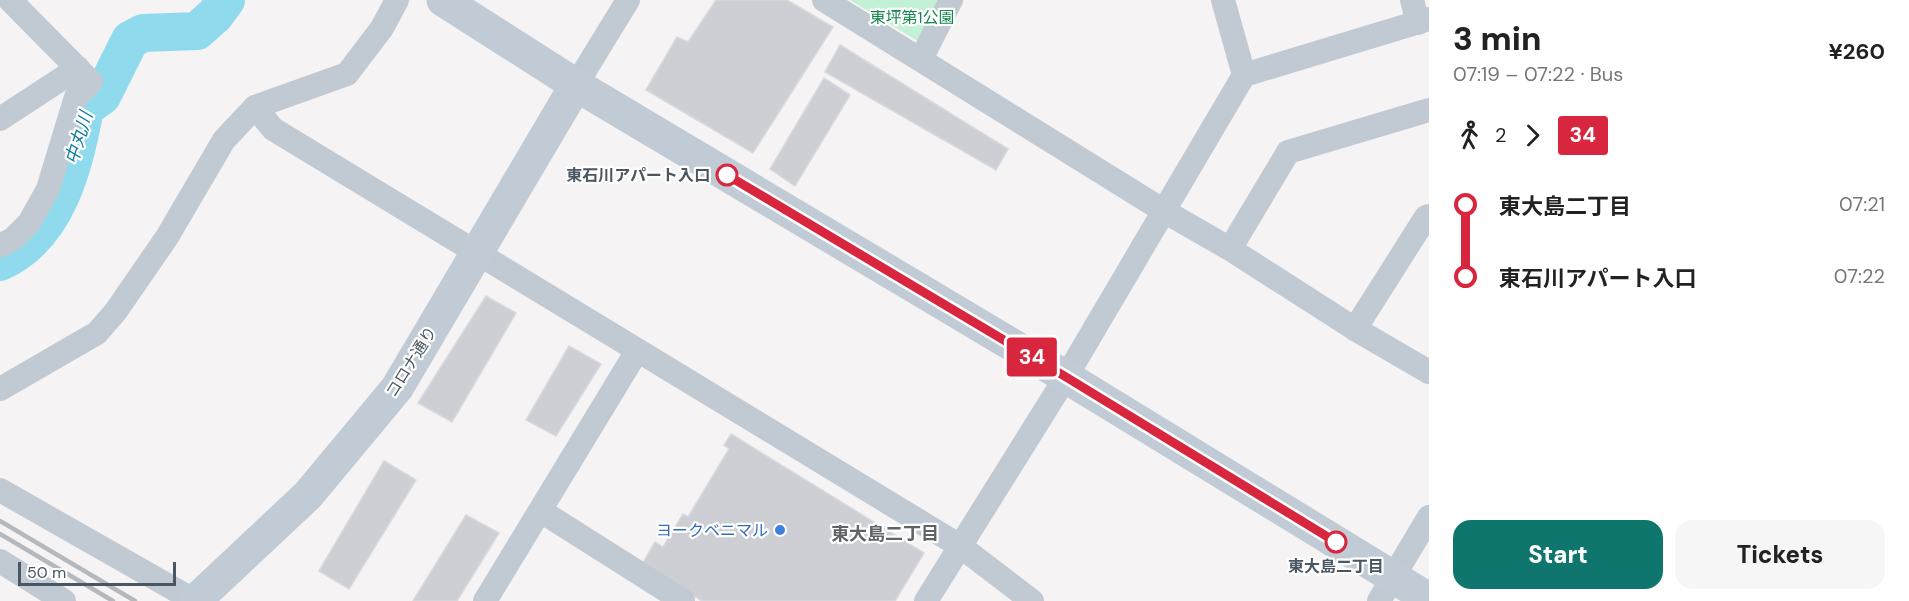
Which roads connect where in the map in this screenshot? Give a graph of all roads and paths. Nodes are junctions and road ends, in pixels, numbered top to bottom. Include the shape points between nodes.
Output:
1 (10, 0) edge
2 (397, 0) edge
3 (443, 0) edge
4 (628, 0) edge
5 (824, 0) edge
6 (951, 0) edge
7 (1223, 0) edge
8 (1420, 14) edge
9 (921, 59) junction
10 (78, 68) junction
11 (1244, 75) junction
12 (576, 85) junction
13 (255, 107) junction
14 (1429, 110) edge
15 (0, 119) edge
16 (1164, 211) junction
17 (1429, 216) edge
18 (0, 246) edge
19 (1230, 249) junction
20 (478, 253) junction
21 (1355, 329) junction
22 (637, 351) junction
23 (1429, 372) edge
24 (1066, 377) junction
25 (0, 389) edge
26 (0, 490) edge
27 (541, 511) junction
28 (1429, 517) edge
29 (960, 546) junction
30 (0, 561) edge
31 (1387, 589) edge
32 (1429, 599) edge
33 (64, 601) edge
34 (195, 601) edge
35 (485, 601) edge
36 (683, 601) edge
37 (926, 601) edge
38 (1032, 601) edge

1 - 10 street
2 - 13 street via 347,74
3 - 12 street
4 - 12 street
5 - 9 street
6 - 9 street
7 - 11 street
8 - 11 street
9 - 16 street
10 - 15 street
10 - 18 street via 91,82 76,97 48,189 29,223
11 - 16 street
12 - 20 street, コロナ通り
12 - 24 street
13 - 20 street via 273,129
13 - 25 street via 224,140 166,237 97,333
14 - 19 street via 1288,152
16 - 19 street
16 - 24 street
17 - 21 street
19 - 21 street
20 - 22 street
20 - 34 street, コロナ通り via 397,387 352,444 308,495
21 - 23 street
22 - 27 street
22 - 29 street
24 - 29 street
24 - 31 street
26 - 34 street
27 - 35 street
27 - 36 street
28 - 31 street
29 - 37 street
29 - 38 street
30 - 33 street
31 - 32 street

